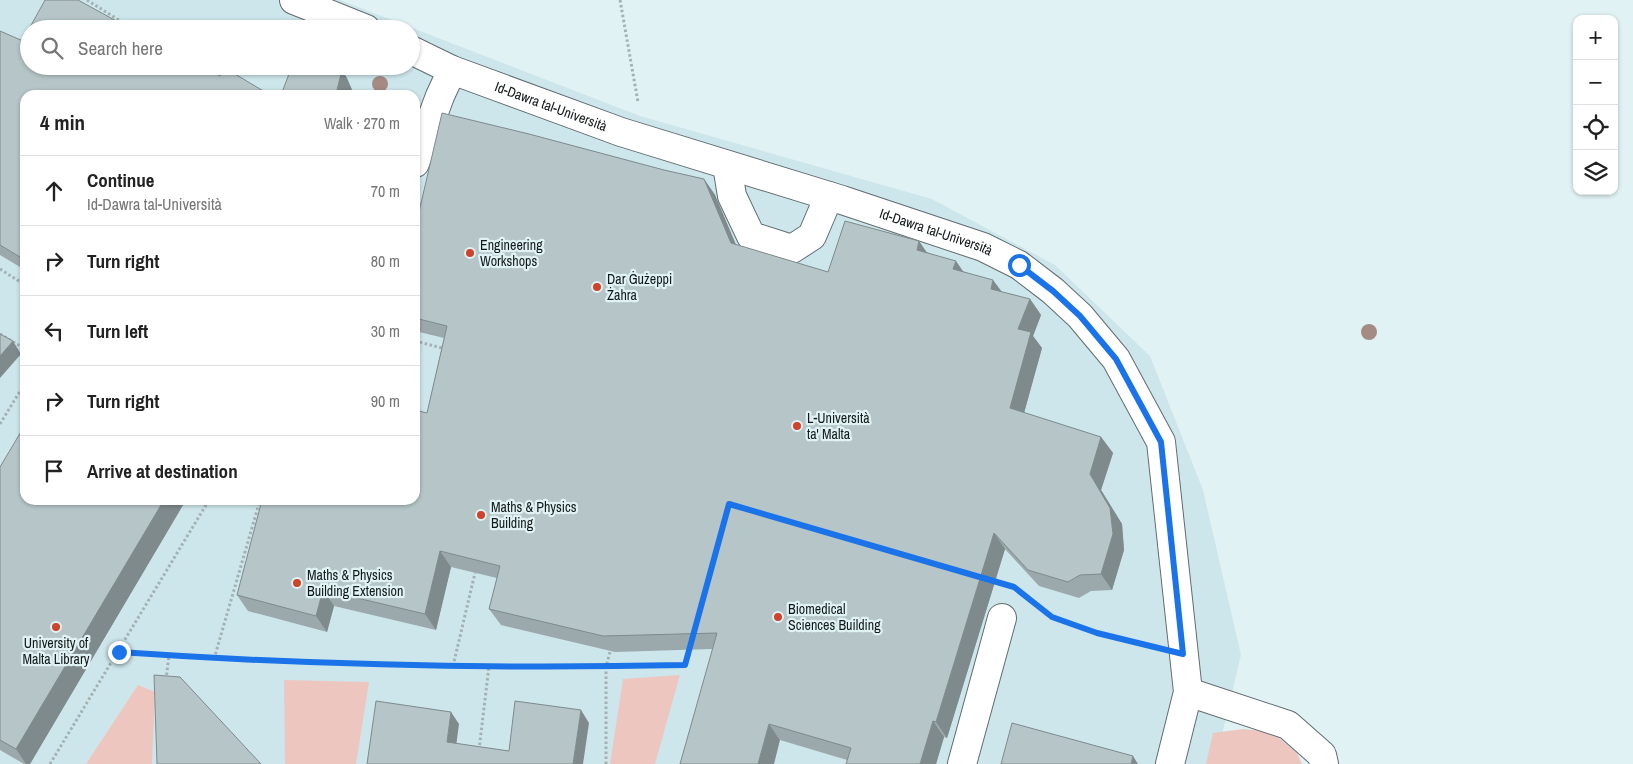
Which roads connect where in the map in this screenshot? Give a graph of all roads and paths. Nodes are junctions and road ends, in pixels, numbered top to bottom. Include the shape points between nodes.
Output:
1 (87, 0) edge
2 (294, 0) edge
3 (620, 0) edge
4 (119, 20) edge
5 (344, 20) edge
6 (420, 54) edge
7 (452, 70) junction
8 (639, 108) dead end
9 (420, 150) edge
10 (727, 164) junction
11 (829, 196) junction
12 (0, 270) edge
13 (20, 282) edge
14 (0, 334) edge
15 (420, 342) edge
16 (20, 346) edge
17 (453, 350) edge
18 (20, 391) edge
19 (0, 424) edge
20 (206, 505) edge
21 (259, 505) edge
22 (474, 573) edge
23 (1029, 599) edge
24 (1002, 618) dead end
25 (690, 646) edge
26 (612, 647) edge
27 (119, 652) junction
28 (1183, 654) junction
29 (169, 655) junction
30 (214, 659) junction
31 (453, 666) junction
32 (490, 666) junction
33 (606, 666) junction
34 (166, 684) edge
35 (1188, 692) junction
36 (479, 758) edge
37 (50, 764) edge
38 (606, 764) edge
39 (962, 764) edge
40 (1170, 764) edge
41 (1324, 764) edge

1 - 4 path
2 - 5 street
3 - 8 path
6 - 7 street, Id-Dawra tal-Università
7 - 9 street
7 - 10 street, Id-Dawra tal-Università via 621,132
10 - 11 street, Id-Dawra tal-Università
10 - 11 street via 732,196 751,236 792,249 812,236
11 - 28 street, Id-Dawra tal-Università via 983,247 1019,265 1080,316 1116,359 1161,442
12 - 13 path
14 - 16 path
15 - 17 path
18 - 19 path
20 - 27 path
21 - 30 path
22 - 31 path
23 - 28 path via 1052,617 1097,633
24 - 39 street
25 - 33 path via 685,665
26 - 33 path
27 - 29 path
27 - 37 path
28 - 35 street, Id-Dawra tal-Università
29 - 30 path
29 - 34 path
30 - 31 path
31 - 32 path
32 - 33 path
32 - 36 path
33 - 38 path
35 - 40 street, Id-Dawra tal-Università
35 - 41 street via 1288,725 1322,756

